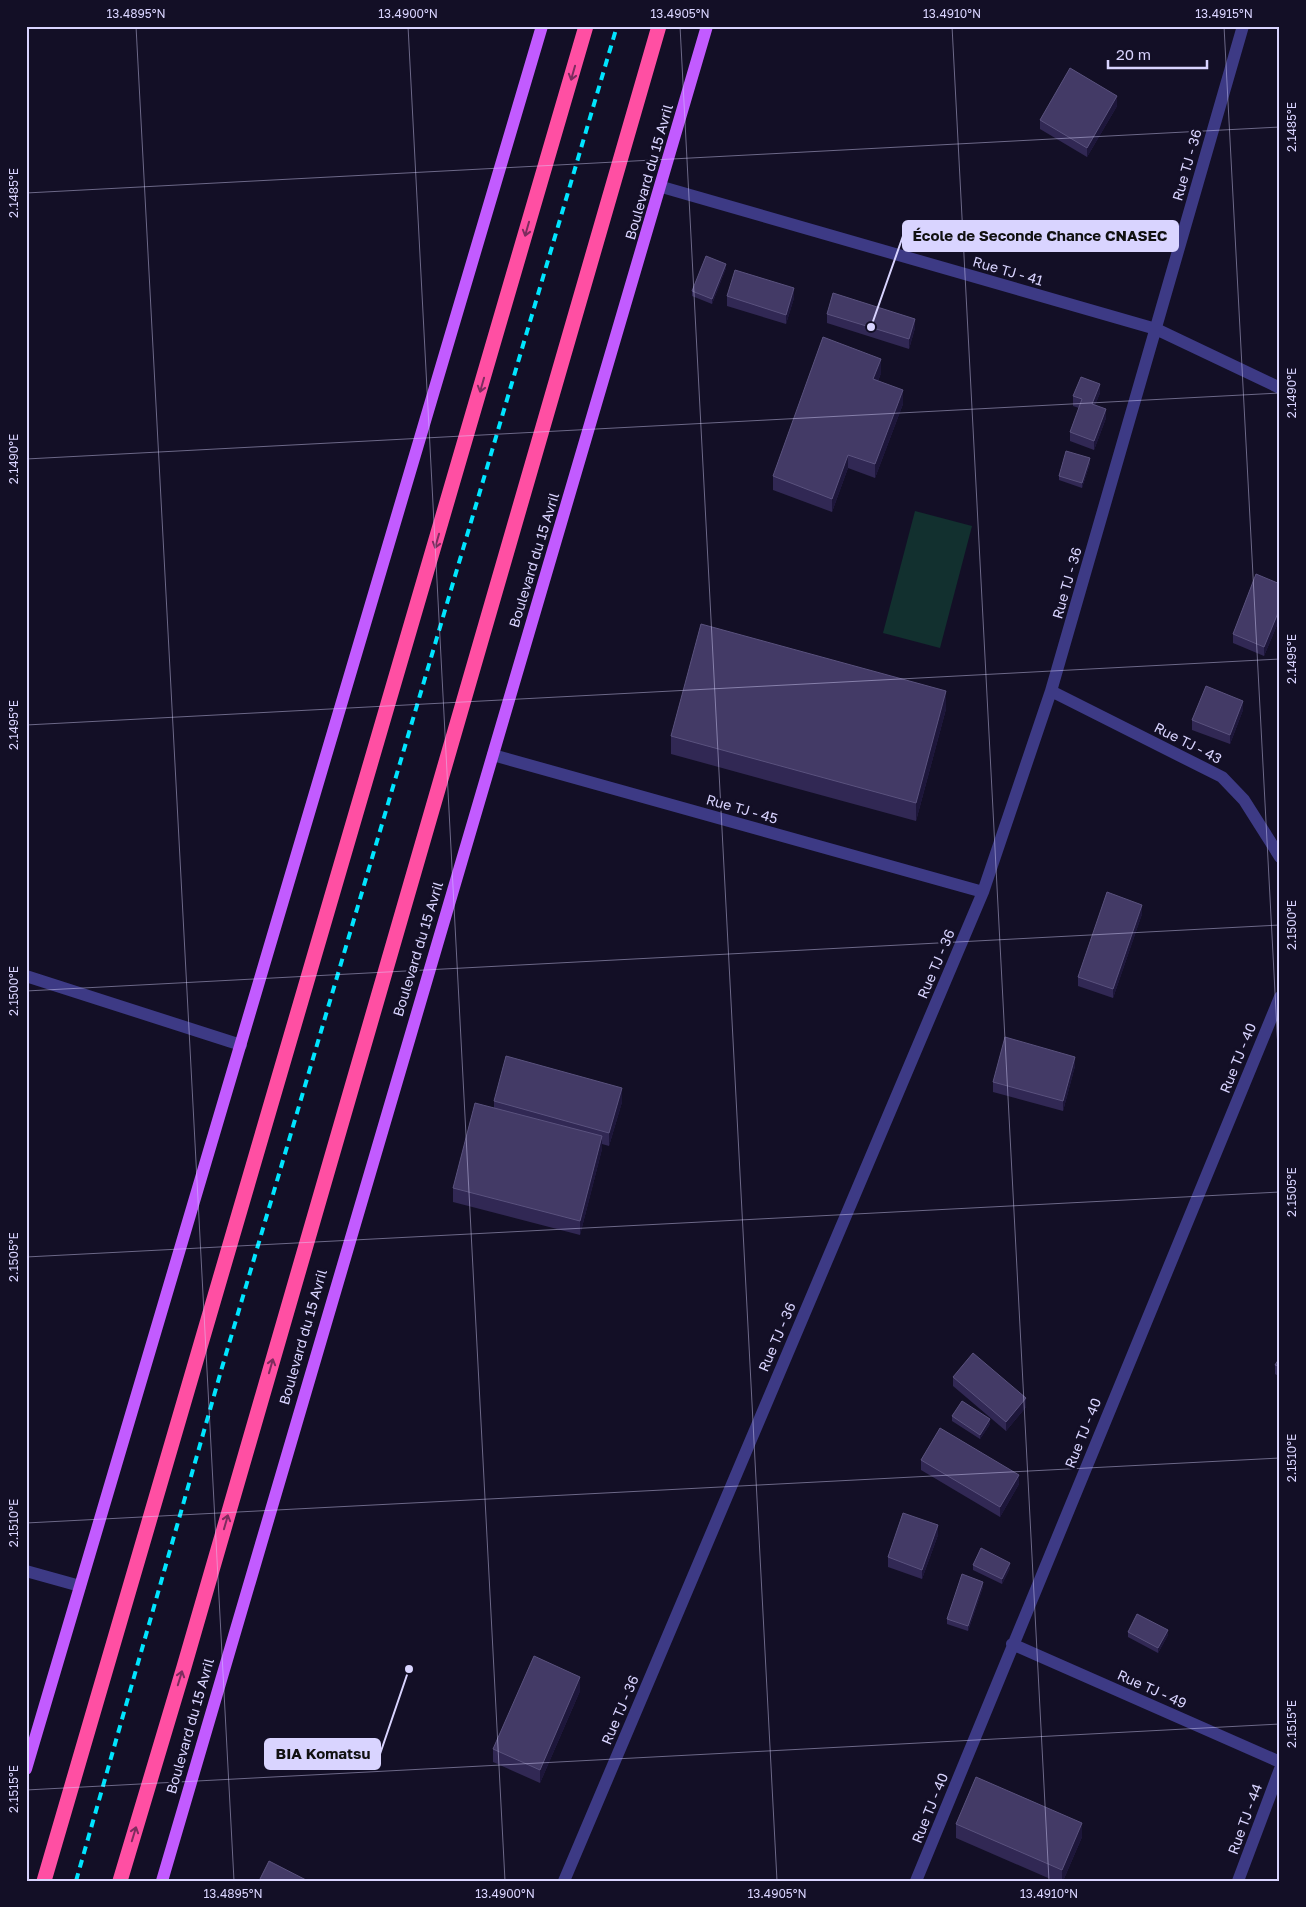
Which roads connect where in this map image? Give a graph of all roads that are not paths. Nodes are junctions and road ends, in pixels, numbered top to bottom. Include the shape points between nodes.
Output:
1 (542, 26) edge
2 (586, 26) edge
3 (659, 26) edge
4 (707, 26) edge
5 (1243, 26) edge
6 (662, 186) junction
7 (1156, 329) junction
8 (1280, 388) edge
9 (1051, 692) junction
10 (493, 755) junction
11 (1280, 857) edge
12 (983, 892) junction
13 (26, 976) edge
14 (1280, 997) edge
15 (241, 1045) junction
16 (26, 1570) edge
17 (80, 1586) junction
18 (1012, 1644) junction
19 (1280, 1762) edge
20 (26, 1769) edge
21 (1280, 1769) edge
22 (44, 1881) edge
23 (120, 1881) edge
24 (162, 1881) edge
25 (564, 1881) edge
26 (916, 1881) edge
27 (1238, 1881) edge

1 - 15 main road
2 -> 22 highway
23 -> 3 highway, Boulevard du 15 Avril
4 - 6 main road, Boulevard du 15 Avril
5 - 7 street, Rue TJ - 36
6 - 7 street, Rue TJ - 41
6 - 10 main road, Boulevard du 15 Avril
7 - 8 street, Rue TJ - 41
7 - 9 street, Rue TJ - 36
9 - 11 street, Rue TJ - 43 via 1222,777 1244,800
9 - 12 street, Rue TJ - 36
10 - 12 street, Rue TJ - 45
10 - 24 main road, Boulevard du 15 Avril
12 - 25 street, Rue TJ - 36
13 - 15 street
14 - 18 street, Rue TJ - 40
15 - 17 main road
16 - 17 street
17 - 20 main road
18 - 19 street, Rue TJ - 49
18 - 26 street, Rue TJ - 40
21 - 27 street, Rue TJ - 44

